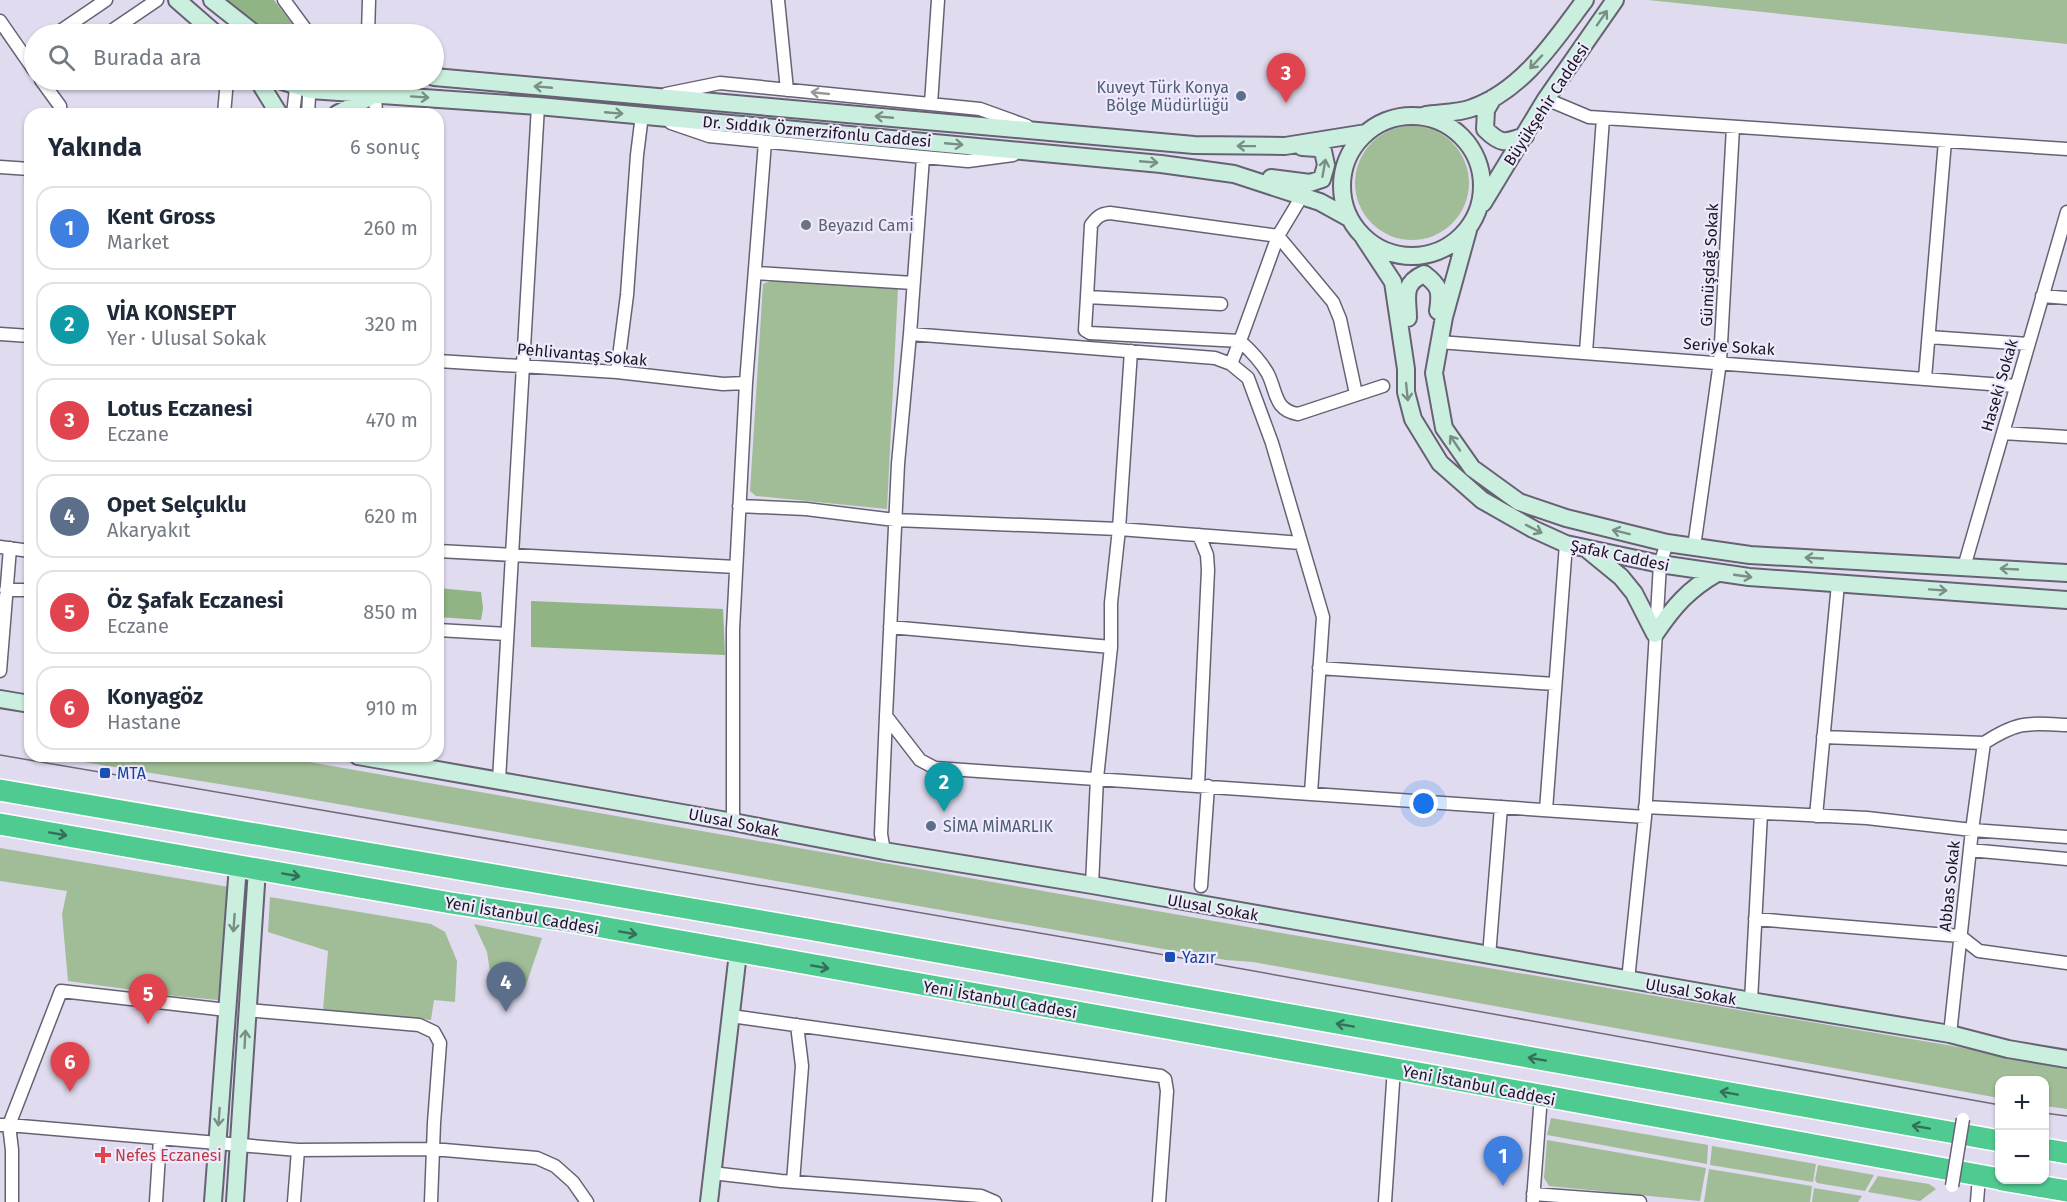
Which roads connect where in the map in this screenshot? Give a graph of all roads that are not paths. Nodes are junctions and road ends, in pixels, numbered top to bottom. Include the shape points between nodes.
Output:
1 (106, 0) edge
2 (156, 0) edge
3 (177, 0) edge
4 (212, 0) edge
5 (284, 0) edge
6 (369, 0) edge
7 (778, 0) edge
8 (938, 0) edge
9 (1585, 0) edge
10 (1615, 0) edge
11 (0, 21) edge
12 (71, 24) edge
13 (121, 24) edge
14 (205, 24) edge
15 (242, 24) edge
16 (302, 24) edge
17 (368, 24) edge
18 (24, 47) edge
19 (444, 78) edge
20 (49, 90) edge
21 (226, 90) edge
22 (264, 90) edge
23 (301, 90) edge
24 (304, 90) edge
25 (346, 90) edge
26 (786, 90) junction
27 (375, 94) junction
28 (654, 97) junction
29 (1493, 98) junction
30 (1546, 99) junction
31 (931, 104) junction
32 (538, 106) junction
33 (60, 108) edge
34 (225, 108) edge
35 (275, 108) edge
36 (295, 108) edge
37 (307, 108) edge
38 (349, 108) edge
39 (376, 108) edge
40 (647, 116) junction
41 (1418, 116) junction
42 (1603, 118) junction
43 (1733, 127) junction
44 (1042, 131) junction
45 (1366, 133) junction
46 (1525, 136) junction
47 (1945, 141) junction
48 (765, 142) junction
49 (1285, 146) junction
50 (2067, 149) edge
51 (1036, 152) junction
52 (923, 157) junction
53 (0, 167) edge
54 (24, 169) edge
55 (1234, 174) junction
56 (1302, 196) junction
57 (1479, 208) junction
58 (2067, 212) edge
59 (1348, 218) junction
60 (1468, 230) junction
61 (1278, 236) junction
62 (1364, 238) junction
63 (756, 273) junction
64 (913, 284) junction
65 (2043, 296) junction
66 (1087, 297) junction
67 (2067, 298) edge
68 (1221, 304) dead end
69 (0, 334) edge
70 (910, 334) junction
71 (24, 336) edge
72 (1929, 337) junction
73 (1240, 341) junction
74 (1439, 342) junction
75 (2028, 344) junction
76 (1131, 351) junction
77 (1586, 352) junction
78 (444, 361) edge
79 (1720, 362) junction
80 (1231, 364) junction
81 (1406, 365) junction
82 (523, 366) junction
83 (617, 372) junction
84 (1925, 378) junction
85 (746, 383) junction
86 (1383, 386) dead end
87 (2016, 386) junction
88 (1356, 394) junction
89 (2003, 433) junction
90 (2067, 437) edge
91 (739, 506) junction
92 (895, 520) junction
93 (1119, 529) junction
94 (1199, 536) junction
95 (1301, 543) junction
96 (1667, 543) junction
97 (1566, 544) junction
98 (1694, 547) junction
99 (5, 548) edge
100 (1585, 548) junction
101 (24, 550) edge
102 (444, 551) edge
103 (512, 555) junction
104 (1660, 564) junction
105 (736, 567) junction
106 (1964, 567) junction
107 (1718, 573) junction
108 (2067, 573) edge
109 (1838, 584) junction
110 (6, 590) junction
111 (24, 590) edge
112 (2067, 600) edge
113 (890, 627) junction
114 (444, 630) edge
115 (507, 634) junction
116 (1655, 634) junction
117 (1111, 647) junction
118 (1319, 668) junction
119 (0, 671) edge
120 (1555, 684) junction
121 (0, 699) edge
122 (24, 703) edge
123 (886, 716) junction
124 (2067, 725) edge
125 (1823, 737) junction
126 (1984, 743) junction
127 (393, 762) edge
128 (1097, 778) junction
129 (499, 780) junction
130 (1203, 785) junction
131 (0, 790) edge
132 (1311, 793) junction
133 (1501, 807) junction
134 (1546, 810) junction
135 (1645, 812) junction
136 (1761, 813) junction
137 (1816, 816) junction
138 (733, 822) junction
139 (0, 824) edge
140 (1972, 830) junction
141 (2067, 837) edge
142 (1970, 850) junction
143 (884, 851) junction
144 (2067, 859) edge
145 (248, 867) junction
146 (1092, 885) junction
147 (1200, 886) dead end
148 (1755, 919) junction
149 (1960, 936) junction
150 (738, 952) junction
151 (1489, 956) junction
152 (2067, 963) edge
153 (1628, 980) junction
154 (1751, 1001) junction
155 (227, 1010) junction
156 (247, 1010) junction
157 (731, 1016) junction
158 (797, 1025) junction
159 (1950, 1034) junction
160 (2067, 1059) edge
161 (1394, 1068) junction
162 (1541, 1096) junction
163 (1964, 1119) dead end
164 (4, 1125) edge
165 (160, 1139) junction
166 (1995, 1140) edge
167 (218, 1144) junction
168 (239, 1144) junction
169 (433, 1149) junction
170 (298, 1150) junction
171 (2049, 1150) edge
172 (2067, 1153) edge
173 (712, 1173) junction
174 (1994, 1178) edge
175 (793, 1182) junction
176 (1952, 1186) dead end
177 (2067, 1191) edge
178 (1533, 1198) edge
179 (12, 1202) edge
180 (156, 1202) edge
181 (213, 1202) edge
182 (235, 1202) edge
183 (294, 1202) edge
184 (431, 1202) edge
185 (587, 1202) edge
186 (709, 1202) edge
187 (995, 1202) edge
188 (1159, 1202) edge
189 (1385, 1202) edge
190 (1640, 1202) edge
191 (1977, 1202) edge

1 - 12 street
2 - 13 street
3 - 14 main road
4 - 15 main road
5 - 16 street
6 - 17 street
7 - 26 street
8 - 31 street
9 -> 29 main road, Büyükşehir Caddesi via 1540,58 1509,89
30 -> 10 main road, Büyükşehir Caddesi
11 - 18 street
28 -> 19 main road, Dr. Sıddık Özmerzifonlu Caddesi
20 - 33 street
21 - 34 street
22 - 35 main road
23 - 36 street
24 - 37 street
25 - 27 main road, Dr. Sıddık Özmerzifonlu Caddesi
26 - 28 street via 720,83
31 -> 26 street
27 -> 32 main road, Dr. Sıddık Özmerzifonlu Caddesi
27 - 38 main road
27 - 39 street
44 -> 28 main road, Dr. Sıddık Özmerzifonlu Caddesi
29 - 41 main road, Büyükşehir Caddesi via 1471,109
29 - 46 main road via 1486,110 1485,129 1499,142
30 - 42 street via 1589,117
30 - 46 main road, Büyükşehir Caddesi
31 - 44 street via 980,109
32 -> 40 main road, Dr. Sıddık Özmerzifonlu Caddesi
32 - 82 street
40 - 48 street via 709,136
40 -> 51 main road, Dr. Sıddık Özmerzifonlu Caddesi
40 - 83 street via 637,155
41 - 45 main road via 1397,117
41 - 57 main road via 1439,120 1457,131 1471,147 1482,177
42 - 43 street
42 - 77 street
43 - 47 street
43 - 79 street, Gümüşdağ Sokak
49 -> 44 main road, Dr. Sıddık Özmerzifonlu Caddesi via 1194,145
45 - 49 main road, Dr. Sıddık Özmerzifonlu Caddesi
45 - 59 main road via 1348,156 1342,176 1342,198
46 - 57 main road, Büyükşehir Caddesi
47 - 50 street
47 - 72 street
48 - 52 street
48 - 63 street
55 -> 49 main road via 1310,183 1322,179 1326,165 1323,152 1317,148
51 - 52 street via 968,161
51 -> 55 main road, Dr. Sıddık Özmerzifonlu Caddesi
52 - 64 street
53 - 54 street
55 - 56 main road, Dr. Sıddık Özmerzifonlu Caddesi
56 - 59 main road, Dr. Sıddık Özmerzifonlu Caddesi
56 - 61 street
57 - 60 main road
58 - 65 street, Haseki Sokak
59 - 62 main road
60 - 62 main road via 1450,246 1428,256 1404,257 1380,250
60 - 74 main road, Şafak Caddesi
61 - 66 street via 1102,213 1091,225
61 - 73 street
61 - 88 street via 1333,302
62 - 81 main road, Şafak Caddesi via 1393,282
63 - 64 street
63 - 85 street
64 - 70 street
65 - 67 street
65 - 75 street, Haseki Sokak
66 - 68 street
66 - 73 street via 1084,324 1090,333
69 - 71 street
70 - 76 street
70 - 92 street
72 - 75 street
72 - 84 street
73 - 80 street
73 - 88 street via 1256,355 1278,402 1287,412 1298,414
74 - 77 street, Seriye Sokak
74 - 81 main road via 1440,295 1436,283 1424,274 1411,282 1407,291
96 -> 74 main road, Şafak Caddesi via 1519,502 1472,468 1444,428 1434,373
75 - 87 street, Haseki Sokak
76 - 80 street via 1215,358
76 - 93 street
77 - 79 street, Seriye Sokak
78 - 82 street, Pehlivantaş Sokak
79 - 84 street, Seriye Sokak
79 - 98 street, Gümüşdağ Sokak
80 - 95 street via 1248,378
81 -> 97 main road, Şafak Caddesi via 1406,392 1413,419 1440,463 1482,500
82 - 83 street, Pehlivantaş Sokak
82 - 103 street
83 - 85 street, Pehlivantaş Sokak
84 - 87 street, Seriye Sokak
85 - 91 street
86 - 88 street
87 - 89 street, Haseki Sokak
89 - 90 street
89 - 106 street, Haseki Sokak
91 - 92 street via 806,509
91 - 105 street
92 - 93 street
92 - 113 street
93 - 94 street
93 - 117 street
94 - 95 street
94 - 130 street via 1208,570
95 - 118 street via 1323,617
96 - 98 main road, Şafak Caddesi
96 - 104 street
97 - 100 main road, Şafak Caddesi
97 - 120 street
106 -> 98 main road, Şafak Caddesi via 1749,555
99 - 101 street
99 - 110 street
100 - 104 main road, Şafak Caddesi
100 - 116 main road via 1621,577
102 - 103 street
103 - 105 street
103 - 115 street
104 - 107 main road, Şafak Caddesi
104 - 116 street
105 - 138 street
108 -> 106 main road, Şafak Caddesi
107 -> 109 main road, Şafak Caddesi
107 - 116 main road via 1698,584 1673,607
109 -> 112 main road, Şafak Caddesi
109 - 125 street
110 - 111 street
110 - 119 street
113 - 117 street
113 - 123 street
114 - 115 street
115 - 129 street
116 - 135 street
117 - 128 street
118 - 120 street
118 - 132 street
120 - 134 street
121 - 122 main road
123 - 128 street via 920,760 935,768
123 - 143 street via 881,834
124 - 126 street via 2019,724
125 - 126 street
125 - 137 street
126 - 140 street, Abbas Sokak
127 - 129 main road, Ulusal Sokak
128 - 130 street
128 - 146 street
129 - 138 main road, Ulusal Sokak
130 - 132 street
130 - 147 street
166 -> 131 highway
132 - 133 street
133 - 134 street
133 - 151 street
134 - 135 street
135 - 136 street
135 - 153 street
136 - 137 street
136 - 148 street
137 - 140 street
138 - 143 main road, Ulusal Sokak
139 -> 145 highway, Yeni İstanbul Caddesi
140 - 141 street
140 - 142 street, Abbas Sokak
142 - 144 street
142 - 149 street, Abbas Sokak
143 - 146 main road, Ulusal Sokak
145 -> 150 highway, Yeni İstanbul Caddesi
145 -> 155 main road
145 - 156 main road
146 - 151 main road, Ulusal Sokak
148 - 149 street
148 - 154 street
149 - 152 street via 1979,951
149 - 159 street, Abbas Sokak
150 - 157 main road
150 -> 161 highway, Yeni İstanbul Caddesi
151 - 153 main road, Ulusal Sokak
153 - 154 main road, Ulusal Sokak
154 - 159 main road, Ulusal Sokak
155 - 164 street via 61,991
155 -> 167 main road
168 -> 156 main road
156 - 169 street via 419,1025 434,1032 440,1042
157 - 158 street
157 - 173 main road
158 - 175 street via 802,1066
158 - 188 street via 1161,1076 1167,1091
159 - 160 main road, Ulusal Sokak
161 - 162 highway, Yeni İstanbul Caddesi
161 - 189 street
162 - 174 highway, Yeni İstanbul Caddesi
162 - 178 street
163 - 176 street, bridge
164 - 165 street
164 - 179 street via 12,1150
165 - 167 street
165 - 180 street
167 - 168 street
167 - 181 main road
168 - 170 street
168 - 182 main road
169 - 170 street
169 - 184 street
169 - 185 street via 537,1158 555,1166
170 - 183 street
171 - 172 highway
173 - 175 street
173 - 186 main road
174 - 177 highway, Yeni İstanbul Caddesi
174 - 191 street
175 - 187 street via 981,1196
178 - 190 street

